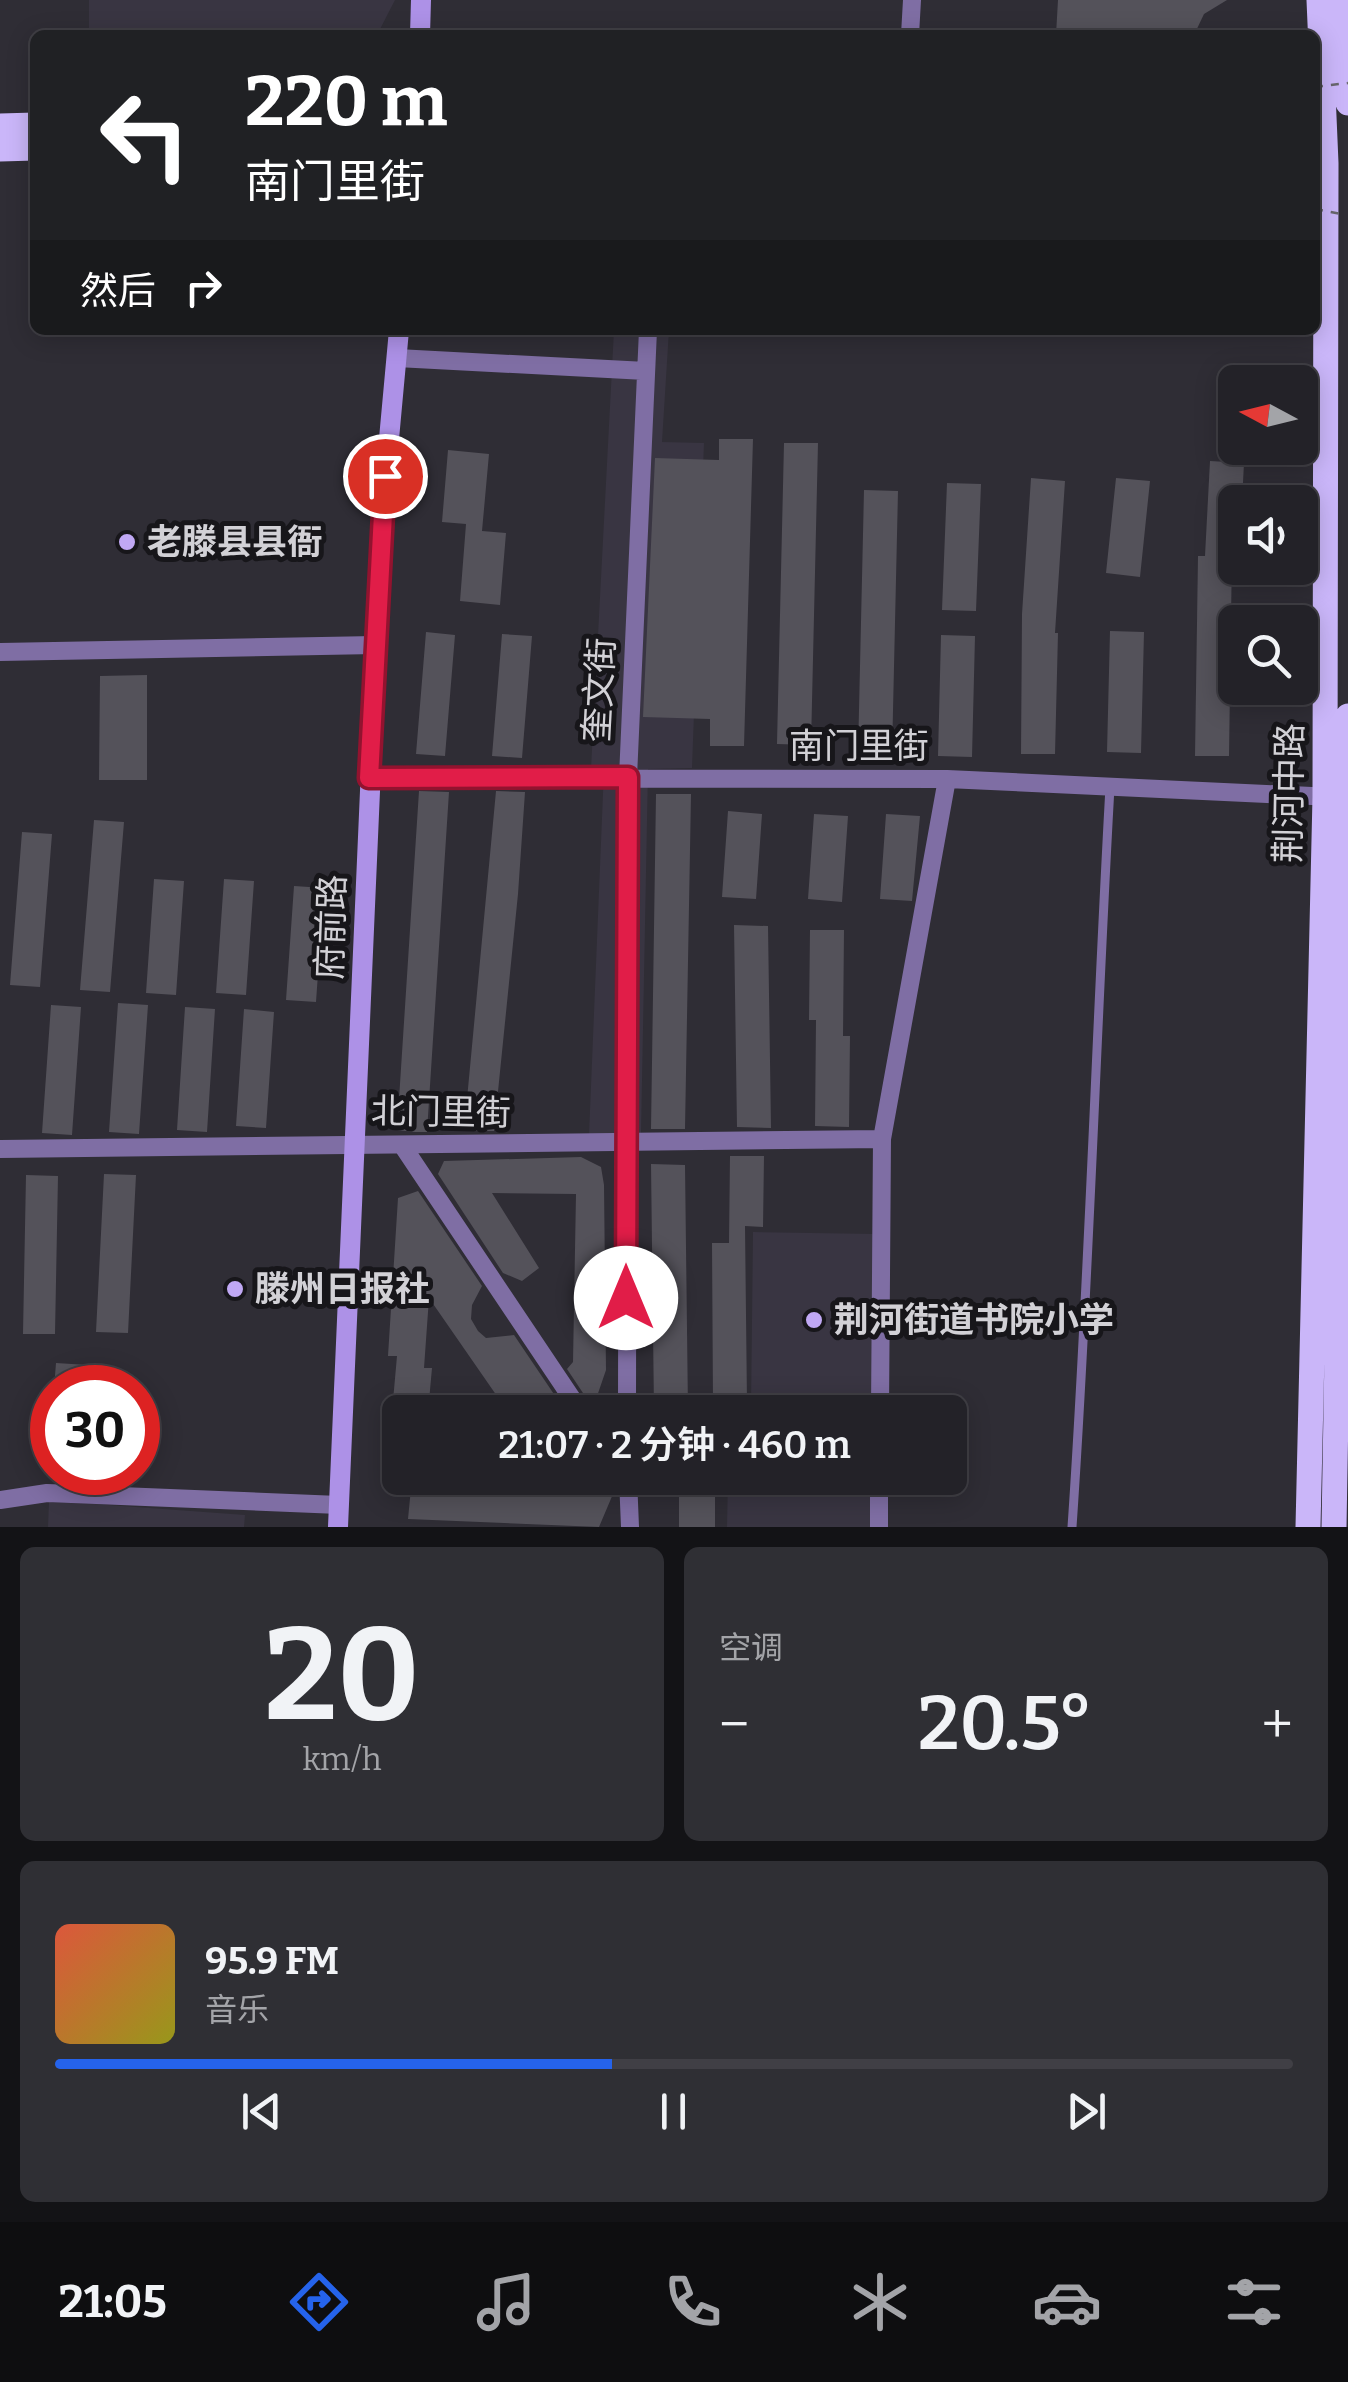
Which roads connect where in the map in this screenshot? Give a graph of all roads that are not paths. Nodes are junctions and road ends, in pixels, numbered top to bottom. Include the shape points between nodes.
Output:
1 (421, 0) edge
2 (912, 0) edge
3 (1319, 0) edge
4 (1343, 0) edge
5 (420, 30) edge
6 (910, 30) edge
7 (1348, 103) edge
8 (30, 125) edge
9 (0, 126) edge
10 (1329, 137) edge
11 (30, 148) edge
12 (0, 149) edge
13 (1330, 163) edge
14 (398, 335) edge
15 (648, 335) edge
16 (396, 358) junction
17 (646, 371) junction
18 (376, 646) junction
19 (0, 652) edge
20 (1348, 716) edge
21 (628, 777) junction
22 (369, 778) junction
23 (947, 779) junction
24 (1110, 787) junction
25 (1340, 797) edge
26 (882, 1139) junction
27 (355, 1143) junction
28 (402, 1145) junction
29 (626, 1145) junction
30 (0, 1149) edge
31 (1344, 1156) edge
32 (570, 1395) edge
33 (627, 1395) edge
34 (880, 1395) edge
35 (628, 1495) edge
36 (880, 1495) edge
37 (0, 1500) edge
38 (339, 1505) junction
39 (338, 1527) edge
40 (630, 1527) edge
41 (879, 1527) edge
42 (1072, 1527) edge
43 (1308, 1527) edge
44 (1334, 1527) edge

1 - 5 main road
2 - 6 street
3 - 10 main road, 荆河中路
4 - 7 main road
8 - 9 main road
10 - 13 main road, 荆河中路
11 - 12 main road
13 - 25 main road, 荆河中路
14 - 16 main road, 府前路
15 - 17 street, 奎文街
16 - 17 street
16 - 18 main road, 府前路
17 - 21 street, 奎文街
18 - 19 street
18 - 22 main road, 府前路
20 - 25 main road, 荆河中路
21 - 22 street, 南门里街
21 - 23 street, 南门里街
21 - 29 street, 奎文街
22 - 27 main road, 府前路
23 - 24 street, 南门里街
23 - 26 street
24 - 25 street, 南门里街
24 - 42 lane
25 - 31 main road, 荆河中路
25 - 43 main road, 荆河中路
26 - 29 street, 北门里街
26 - 34 street
27 - 28 street, 北门里街
27 - 30 street, 北门里街
27 - 38 main road, 府前路
28 - 29 street, 北门里街
28 - 32 street
29 - 33 street, 奎文街
31 - 44 main road, 荆河中路
35 - 40 street
36 - 41 street
37 - 38 street via 47,1493
38 - 39 main road, 府前路

